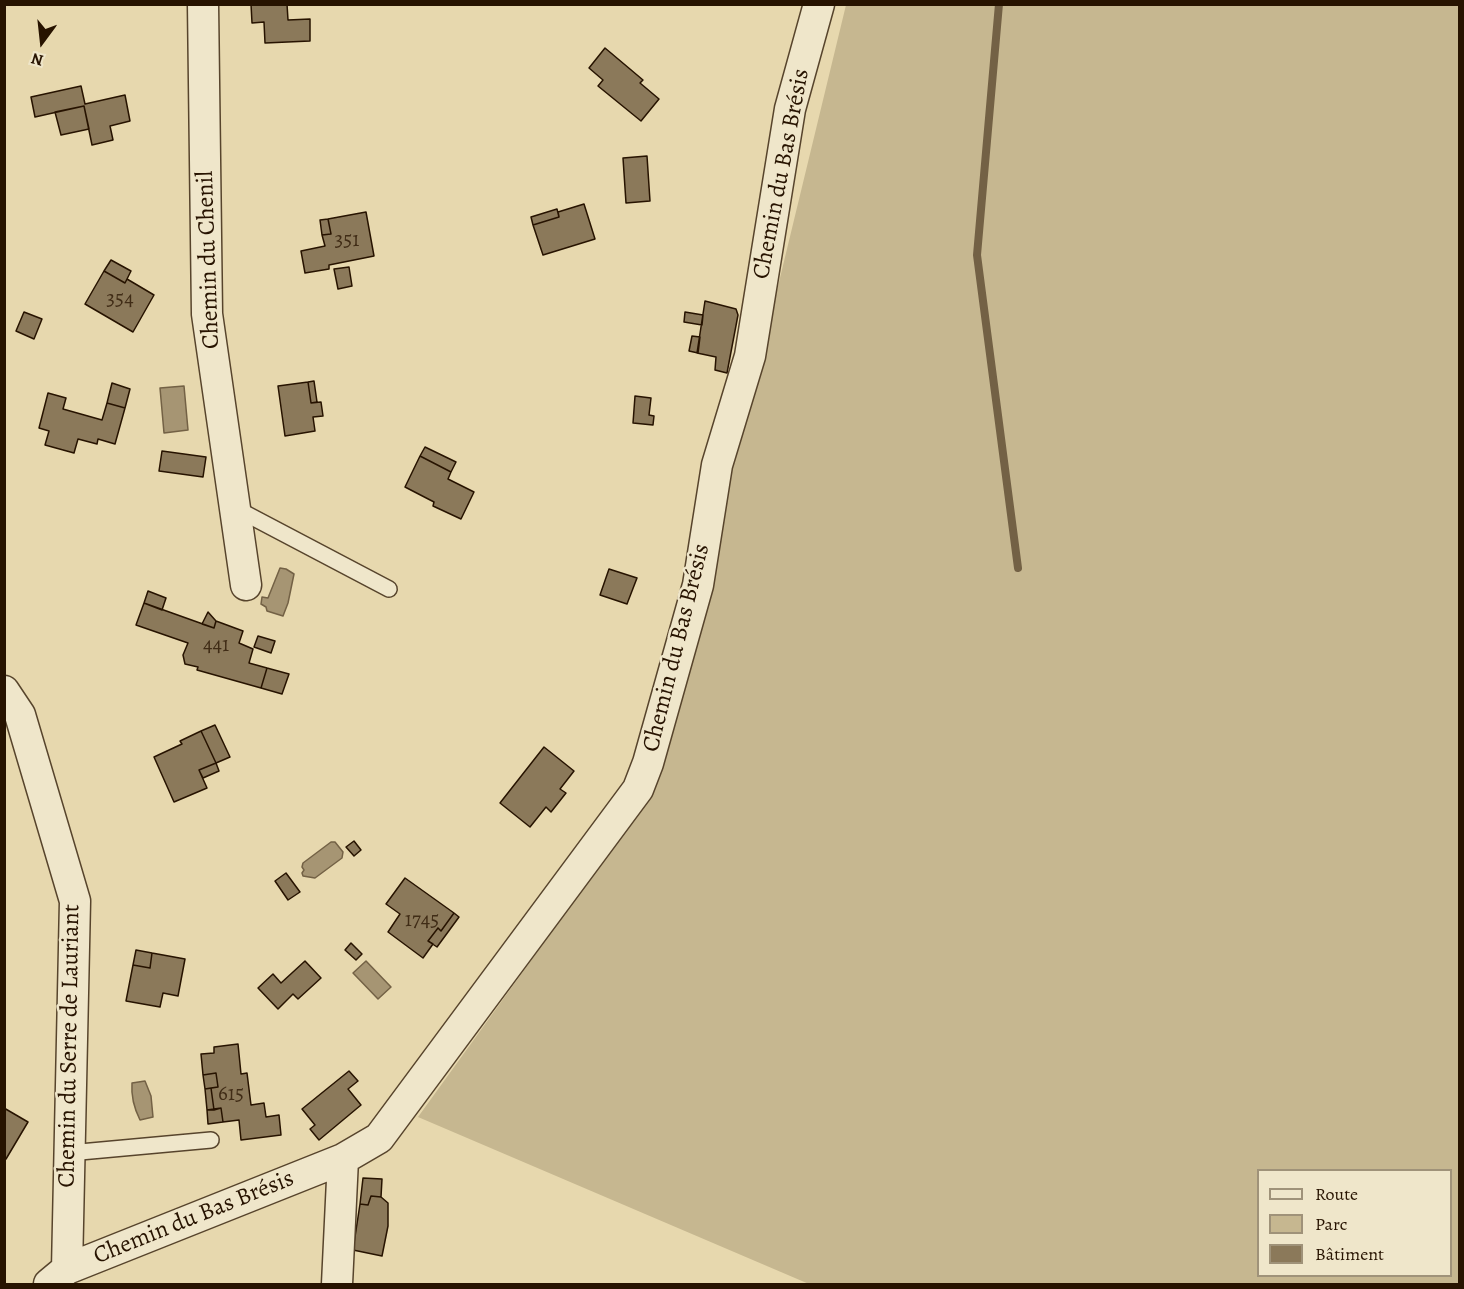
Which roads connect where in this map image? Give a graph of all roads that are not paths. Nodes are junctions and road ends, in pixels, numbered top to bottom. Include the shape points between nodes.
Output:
1 (204, 4) edge
2 (819, 4) edge
3 (235, 508) junction
4 (246, 585) dead end
5 (389, 589) dead end
6 (4, 691) edge
7 (212, 1140) dead end
8 (69, 1153) junction
9 (343, 1159) junction
10 (58, 1276) edge
11 (337, 1284) edge

1 - 3 street, Chemin du Chenil via 207,314
2 - 9 street, Chemin du Bas Brésis via 790,109 750,356 717,465 698,585 638,789 379,1138
3 - 4 street, Chemin du Chenil
3 - 5 lane
6 - 8 street, Chemin du Serre de Lauriant via 20,715 75,901
7 - 8 lane
8 - 10 street, Chemin du Serre de Lauriant
9 - 10 street, Chemin du Bas Brésis
9 - 11 street

